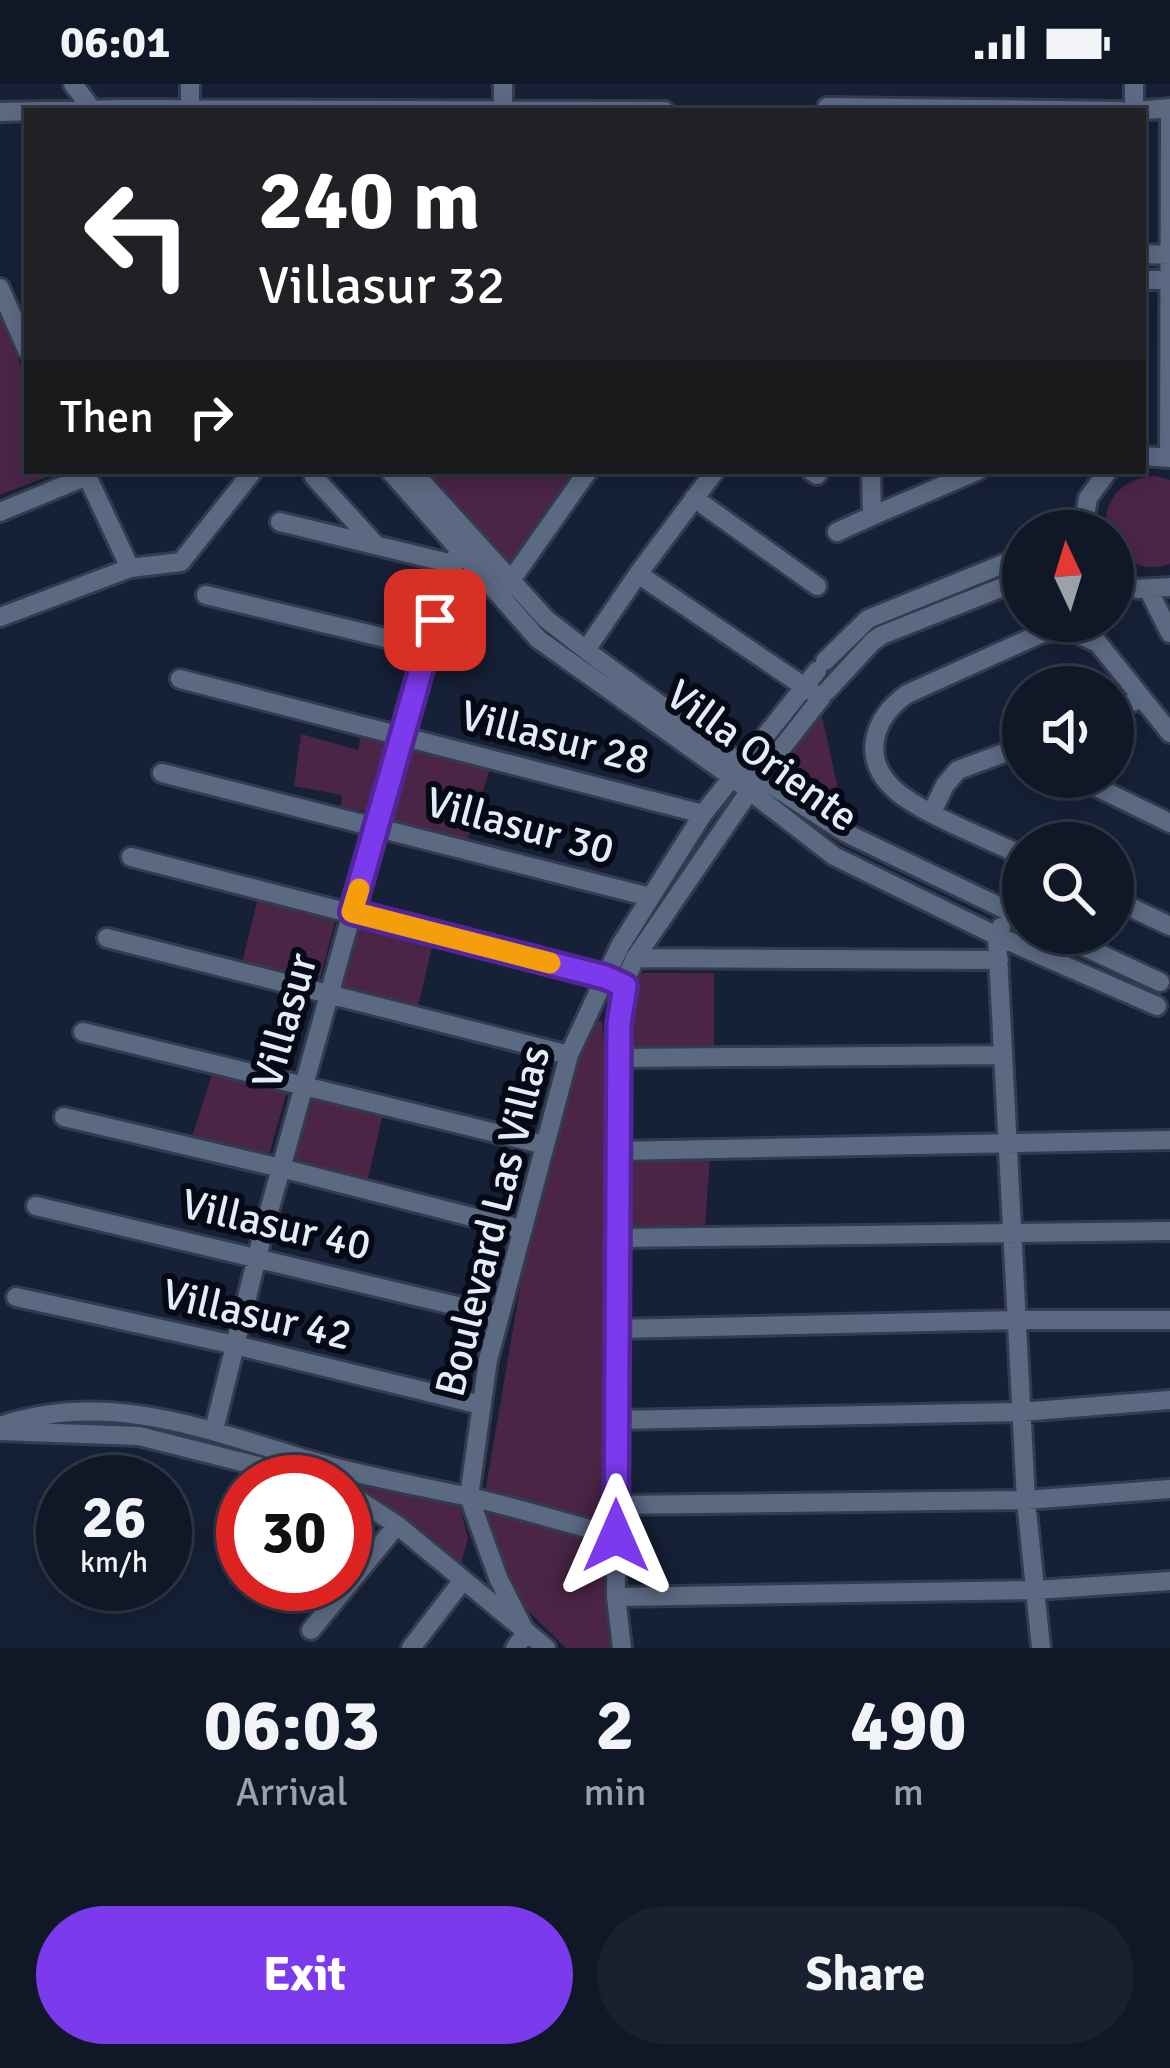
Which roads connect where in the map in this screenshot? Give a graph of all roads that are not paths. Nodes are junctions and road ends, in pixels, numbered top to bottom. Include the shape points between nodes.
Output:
1 (827, 107) dead end
2 (900, 108) edge
3 (1170, 112) edge
4 (1170, 255) edge
5 (1170, 280) edge
6 (0, 294) edge
7 (24, 344) edge
8 (1169, 458) edge
9 (86, 474) edge
10 (251, 474) edge
11 (392, 474) edge
12 (414, 474) edge
13 (586, 474) edge
14 (713, 474) edge
15 (871, 474) edge
16 (1106, 474) edge
17 (956, 476) edge
18 (314, 478) dead end
19 (694, 498) junction
20 (1084, 510) edge
21 (0, 512) edge
22 (872, 516) junction
23 (280, 522) dead end
24 (837, 532) dead end
25 (375, 544) junction
26 (456, 556) junction
27 (1002, 564) edge
28 (130, 568) junction
29 (638, 574) junction
30 (817, 586) dead end
31 (1002, 587) edge
32 (505, 589) junction
33 (1160, 589) edge
34 (206, 595) dead end
35 (0, 617) edge
36 (1170, 633) edge
37 (846, 639) junction
38 (427, 648) junction
39 (586, 650) junction
40 (856, 658) junction
41 (180, 680) dead end
42 (819, 682) junction
43 (1140, 698) junction
44 (1134, 701) edge
45 (1170, 733) edge
46 (401, 736) junction
47 (1002, 754) edge
48 (162, 773) dead end
49 (746, 777) junction
50 (1119, 798) edge
51 (932, 812) junction
52 (703, 814) junction
53 (1170, 823) edge
54 (376, 826) junction
55 (1002, 846) edge
56 (131, 857) dead end
57 (650, 897) junction
58 (1002, 908) edge
59 (1134, 909) edge
60 (352, 912) junction
61 (1170, 926) edge
62 (1002, 930) edge
63 (997, 936) junction
64 (107, 938) dead end
65 (1100, 954) edge
66 (635, 958) junction
67 (998, 960) junction
68 (605, 977) junction
69 (1160, 982) dead end
70 (625, 986) junction
71 (330, 995) junction
72 (1157, 1006) dead end
73 (83, 1032) dead end
74 (1004, 1054) junction
75 (569, 1055) junction
76 (618, 1058) junction
77 (304, 1087) junction
78 (64, 1117) dead end
79 (1170, 1140) edge
80 (1008, 1144) junction
81 (545, 1145) junction
82 (617, 1151) junction
83 (281, 1168) junction
84 (36, 1206) dead end
85 (523, 1230) junction
86 (1170, 1231) edge
87 (1012, 1233) junction
88 (616, 1238) junction
89 (257, 1257) junction
90 (16, 1298) dead end
91 (500, 1316) junction
92 (1017, 1320) junction
93 (1170, 1320) edge
94 (616, 1329) junction
95 (235, 1345) junction
96 (1170, 1400) edge
97 (481, 1405) junction
98 (1022, 1412) junction
99 (616, 1420) junction
100 (142, 1426) junction
101 (0, 1428) edge
102 (214, 1430) junction
103 (243, 1455) edge
104 (270, 1455) edge
105 (372, 1484) edge
106 (1170, 1489) edge
107 (469, 1497) junction
108 (1026, 1500) junction
109 (616, 1505) junction
110 (372, 1509) edge
111 (397, 1525) junction
112 (616, 1536) junction
113 (463, 1580) junction
114 (1170, 1581) edge
115 (1036, 1590) junction
116 (616, 1597) junction
117 (311, 1630) dead end
118 (521, 1640) edge
119 (411, 1648) edge
120 (546, 1648) edge
121 (622, 1648) edge
122 (1041, 1648) edge

1 - 2 street
3 - 4 street
4 - 5 street
5 - 8 street
6 - 7 street
9 - 21 street
9 - 28 street
10 - 28 street via 181,562
11 - 26 street, Villa Oriente
12 - 32 street, Villa Oriente
13 - 32 street
14 - 19 street
15 - 22 street
16 - 20 street
17 - 22 street
18 - 25 street
19 - 29 street
19 - 30 street
22 - 24 street
23 - 25 street
25 - 26 street
26 - 32 street, Villa Oriente
26 - 38 street, Villasur
27 - 37 street, Boulevard Las Villas via 874,616
28 - 35 street
29 - 39 street
29 - 42 street
31 - 40 street, Boulevard Las Villas via 892,630
32 - 39 street, Villa Oriente
32 - 49 street, Villa Oriente via 538,639
33 - 36 street
34 - 38 street
37 - 40 street
37 - 42 street, Boulevard Las Villas
38 - 46 street, Villasur
39 - 49 street, Villa Oriente
40 - 42 street, Boulevard Las Villas
41 - 46 street, Villasur 28
42 - 49 street, Boulevard Las Villas
43 - 44 street
43 - 45 street
43 - 51 street via 1098,643 1058,631 907,694 882,716 877,760 892,788
46 - 52 street, Villasur 28
46 - 54 street, Villasur
47 - 51 street via 958,770
48 - 54 street, Villasur 30
49 - 52 street, Boulevard Las Villas
49 - 58 street, Villa Oriente
49 - 63 street, Villa Oriente via 835,856
49 - 66 street, Boulevard Las Villas
50 - 53 street
51 - 55 street
52 - 57 street, Boulevard Las Villas
54 - 57 street, Villasur 30
54 - 60 street, Villasur
56 - 60 street
57 - 68 street, Boulevard Las Villas
59 - 61 street
60 - 68 street
60 - 71 street, Villasur
62 - 63 street
63 - 67 street
63 - 72 street, Villa Oriente
64 - 71 street
65 - 69 street
66 - 67 street
66 - 70 street, Boulevard Las Villas
67 - 74 street
68 - 70 street
68 - 75 street, Boulevard Las Villas
70 - 76 street, Boulevard Las Villas
71 - 75 street
71 - 77 street, Villasur
73 - 77 street
74 - 76 street
74 - 80 street
75 - 81 street, Boulevard Las Villas
76 - 82 street, Boulevard Las Villas
77 - 81 street
77 - 83 street, Villasur
78 - 83 street
79 - 80 street
80 - 82 street
80 - 87 street
81 - 85 street, Boulevard Las Villas
82 - 88 street, Boulevard Las Villas
83 - 85 street
83 - 89 street, Villasur
84 - 89 street, Villasur 40
85 - 91 street, Boulevard Las Villas
86 - 87 street
87 - 88 street
87 - 92 street
88 - 94 street, Boulevard Las Villas
89 - 91 street, Villasur 40
89 - 95 street, Villasur
90 - 95 street, Villasur 42
91 - 97 street, Boulevard Las Villas
92 - 93 street
92 - 94 street
92 - 98 street
94 - 99 street, Boulevard Las Villas
95 - 97 street, Villasur 42
95 - 102 street, Villasur
96 - 98 street
97 - 107 street, Boulevard Las Villas
98 - 99 street
98 - 108 street
99 - 109 street, Boulevard Las Villas
100 - 101 street via 75,1410
100 - 102 street
100 - 103 street
102 - 104 street
105 - 107 street
106 - 108 street
107 - 112 street
107 - 118 street, Boulevard Las Villas
108 - 109 street
108 - 115 street
109 - 112 street, Boulevard Las Villas
110 - 111 street
111 - 113 street
111 - 117 street
112 - 116 street, Boulevard Las Villas
113 - 118 street
113 - 119 street
114 - 115 street
115 - 116 street
115 - 122 street
116 - 121 street, Boulevard Las Villas
118 - 120 street

